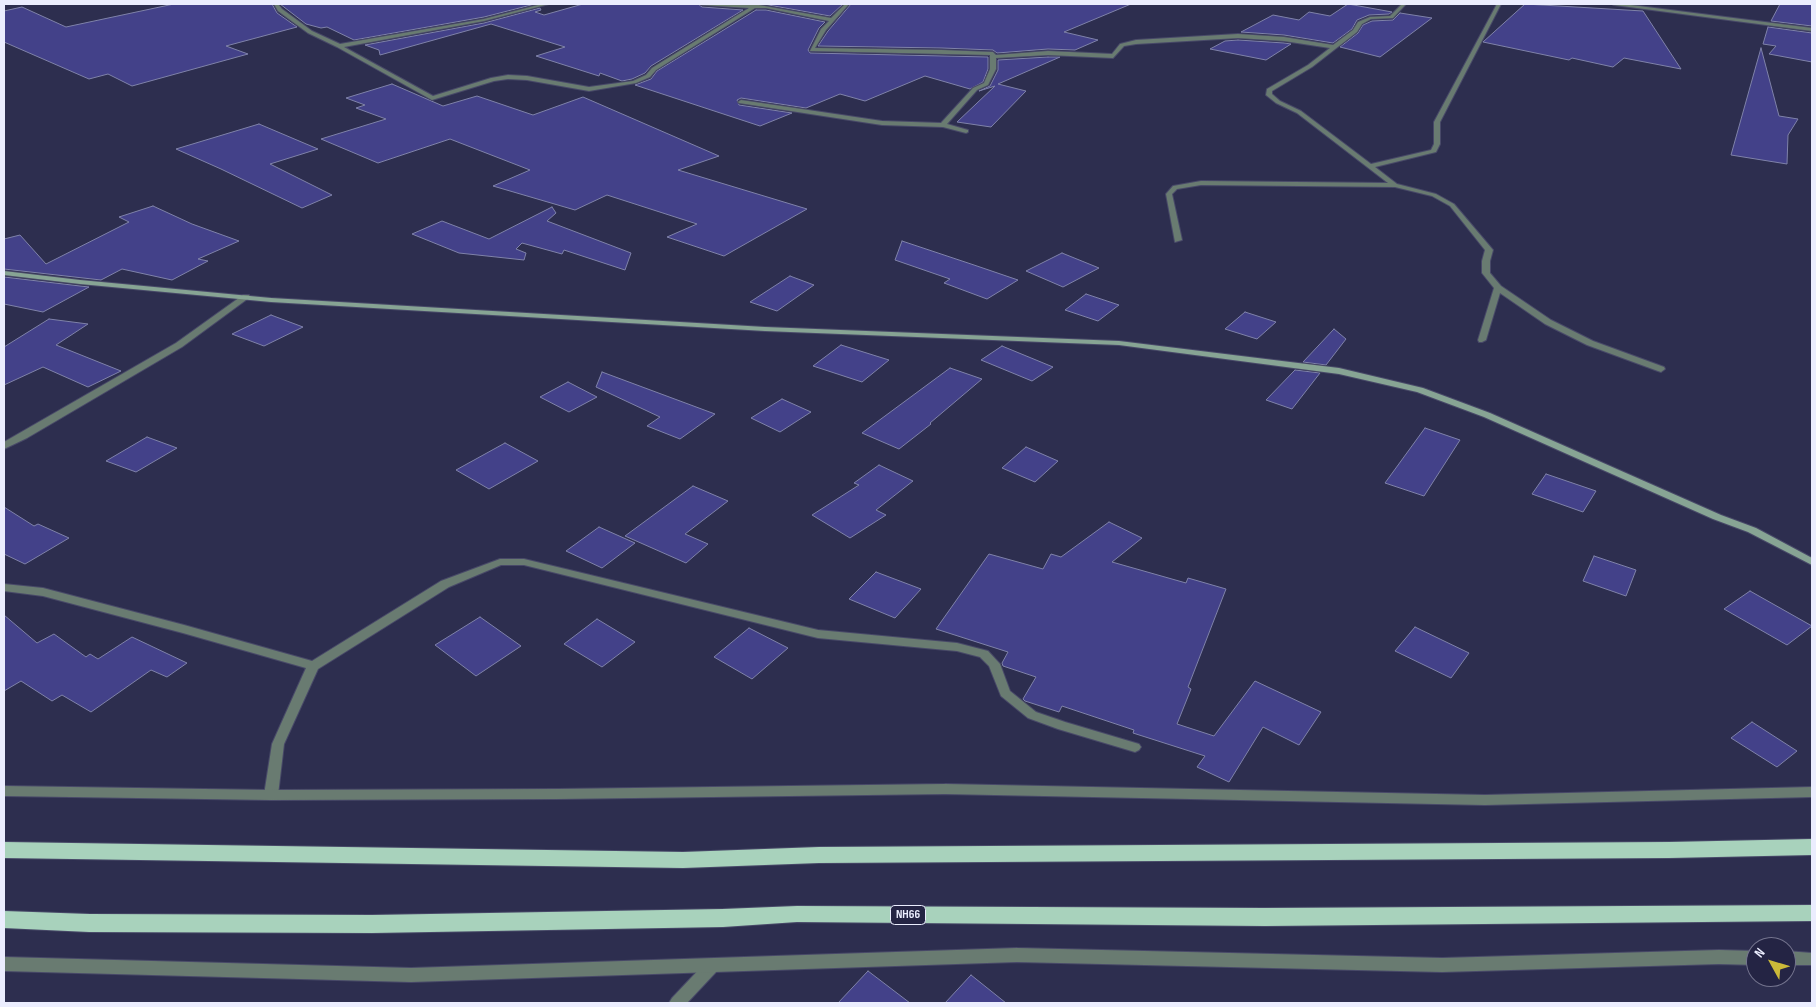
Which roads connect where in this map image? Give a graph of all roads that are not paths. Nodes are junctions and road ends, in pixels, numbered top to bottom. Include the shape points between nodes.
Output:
1 (276, 4) edge
2 (547, 4) edge
3 (702, 4) edge
4 (847, 4) edge
5 (1404, 4) edge
6 (1499, 4) edge
7 (1614, 4) edge
8 (757, 5) edge
9 (832, 20) junction
10 (1812, 30) edge
11 (339, 46) junction
12 (1334, 47) junction
13 (993, 58) junction
14 (741, 102) dead end
15 (943, 125) junction
16 (966, 131) dead end
17 (1371, 166) junction
18 (1395, 185) junction
19 (1178, 240) dead end
20 (4, 273) edge
21 (1498, 288) junction
22 (246, 297) junction
23 (1482, 340) dead end
24 (1661, 369) dead end
25 (4, 446) edge
26 (1812, 562) edge
27 (4, 588) edge
28 (313, 666) junction
29 (1135, 747) dead end
30 (4, 791) edge
31 (1812, 792) edge
32 (271, 795) junction
33 (1812, 847) edge
34 (4, 850) edge
35 (1812, 913) edge
36 (4, 920) edge
37 (1746, 958) edge
38 (1796, 958) edge
39 (1812, 959) edge
40 (4, 964) edge
41 (712, 966) junction
42 (677, 1003) edge

1 - 11 street via 310,32
2 - 11 street via 484,20
3 - 8 street
4 - 9 street
5 - 12 street via 1391,17 1370,18 1360,23
6 - 17 street via 1437,122 1434,151
7 - 10 street
8 - 9 street
8 - 11 street via 654,69 648,76 634,82 589,88 508,77 432,98
9 - 13 street via 812,50 982,53 993,54
12 - 13 street via 1238,36 1136,42 1122,45 1113,56 1048,53
12 - 17 street via 1310,66 1269,90 1269,95 1299,112
13 - 15 street via 993,69 986,84 975,89
14 - 15 street via 882,123
15 - 16 street
17 - 18 street
18 - 19 street via 1201,183 1175,187 1169,194
18 - 21 street via 1434,195 1452,205 1490,250 1486,273
20 - 22 main road
21 - 23 street
21 - 24 street via 1548,322 1590,343
22 - 25 street via 179,346
22 - 26 main road via 755,329 1119,343 1339,371 1420,390 1487,415 1752,530
27 - 28 street via 43,592
28 - 29 street via 446,584 500,562 524,562 818,634 957,646 984,654 994,664 1005,693 1032,715
28 - 32 street via 278,744
30 - 32 street
31 - 32 street via 1485,800 945,789
33 - 34 highway via 819,855 683,860
35 - 36 highway, NH66 via 1265,917 797,914 372,924
37 - 41 street via 1442,965 1017,955
38 - 39 street
40 - 41 street via 411,975
41 - 42 street

